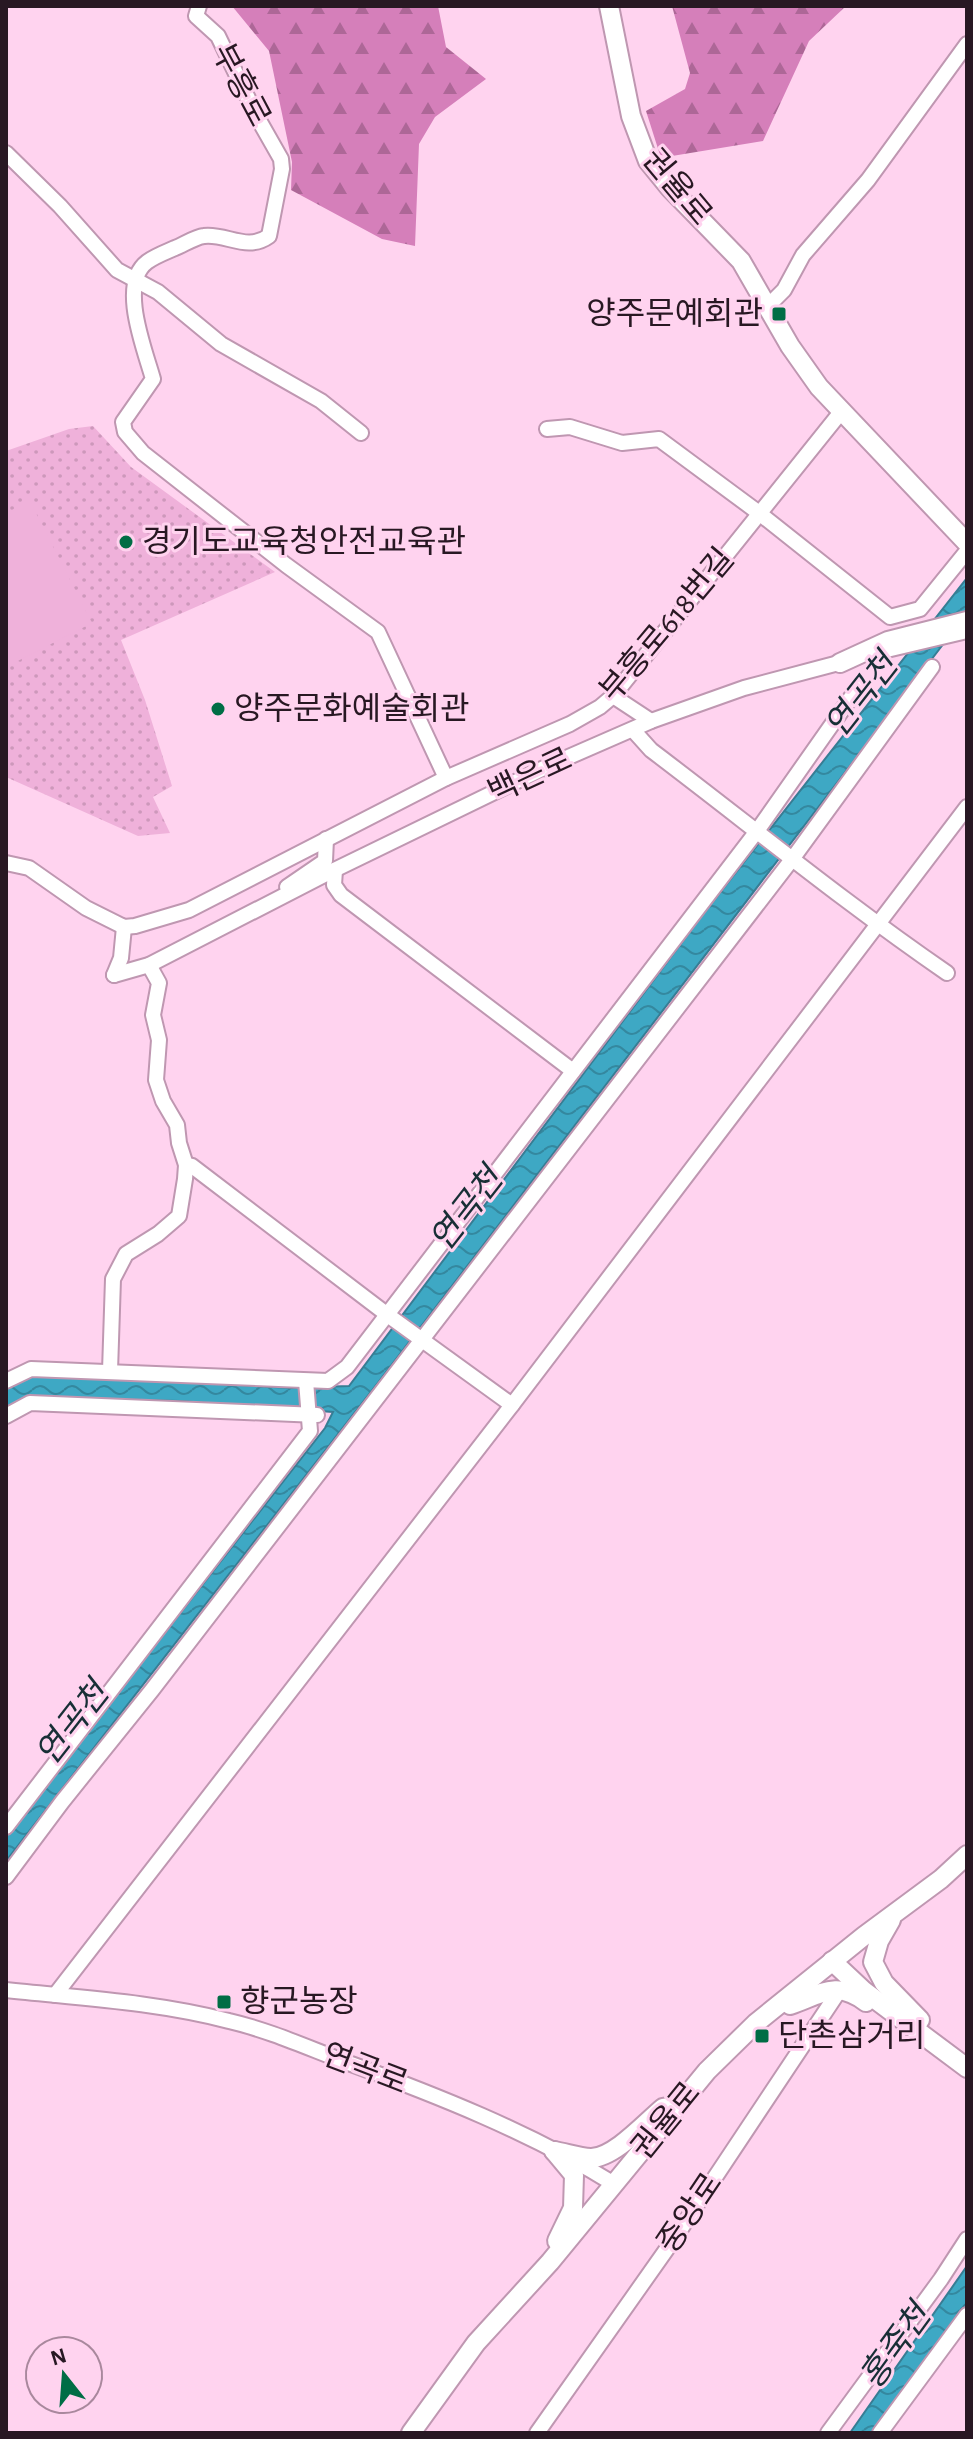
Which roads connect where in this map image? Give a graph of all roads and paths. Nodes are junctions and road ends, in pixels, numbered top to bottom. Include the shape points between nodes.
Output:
1 (199, 6) edge
2 (609, 6) edge
3 (967, 44) edge
4 (6, 153) edge
5 (134, 281) junction
6 (768, 306) junction
7 (841, 412) junction
8 (547, 429) dead end
9 (361, 433) dead end
10 (759, 513) junction
11 (967, 543) edge
12 (967, 551) edge
13 (965, 628) edge
14 (840, 663) joint
15 (932, 667) dead end
16 (859, 686) dead end
17 (613, 696) junction
18 (651, 721) junction
19 (633, 730) junction
20 (446, 778) junction
21 (967, 807) edge
22 (757, 831) junction
23 (326, 839) junction
24 (793, 858) junction
25 (6, 863) edge
26 (339, 868) junction
27 (249, 914) junction
28 (878, 925) junction
29 (124, 927) junction
30 (149, 965) junction
31 (947, 973) dead end
32 (573, 1071) junction
33 (186, 1165) junction
34 (389, 1316) junction
35 (423, 1340) junction
36 (110, 1371) junction
37 (6, 1381) edge
38 (306, 1381) junction
39 (512, 1405) junction
40 (312, 1415) junction
41 (6, 1416) edge
42 (6, 1827) edge
43 (967, 1855) edge
44 (6, 1877) edge
45 (895, 1912) junction
46 (832, 1961) junction
47 (6, 1990) edge
48 (839, 1991) junction
49 (55, 1995) junction
50 (776, 2008) junction
51 (925, 2034) junction
52 (967, 2068) edge
53 (677, 2106) junction
54 (554, 2151) junction
55 (614, 2184) junction
56 (967, 2239) edge
57 (550, 2262) junction
58 (967, 2315) edge
59 (411, 2433) edge
60 (537, 2433) edge
61 (828, 2433) edge
62 (880, 2433) edge

1 - 5 street, 부흥로 via 196,16 218,36 281,159 269,236 240,243 204,236 145,263
2 - 6 main road, 권율로 via 631,116 648,161 735,252
3 - 6 street
4 - 5 street via 117,270
5 - 9 street via 158,292 221,344 321,401
5 - 20 street via 141,339 153,379 123,422 125,432 143,453 378,632
6 - 7 main road, 권율로 via 807,370
7 - 10 street, 부흥로618번길
7 - 11 main road, 권율로
8 - 10 street via 570,427 622,443 659,439
10 - 12 street via 890,617 920,609
10 - 17 street, 부흥로618번길
13 - 14 main road
14 - 18 street, 백은로 via 744,688
15 - 24 street
16 - 22 street
17 - 18 street
17 - 20 street, 부흥로618번길 via 570,724
18 - 19 street, 백은로
19 - 22 street via 651,750
19 - 26 street, 백은로
20 - 23 street, 부흥로618번길
21 - 28 street
22 - 24 street
22 - 32 street
23 - 26 street
23 - 27 street via 325,861
23 - 29 street, 부흥로618번길 via 189,910
24 - 28 street
24 - 35 street
25 - 29 street via 29,868
26 - 27 street, 백은로
26 - 32 street via 334,885 341,895
27 - 30 street, 백은로
28 - 31 street
28 - 39 street
29 - 30 street, 백은로 via 114,975
30 - 33 street via 159,983 153,1015 159,1040 156,1080 177,1125
32 - 34 street
33 - 34 street
33 - 36 street via 179,1216 126,1254 113,1279
34 - 35 street
34 - 38 street via 347,1367 328,1381
35 - 39 street
35 - 44 street
36 - 37 street via 31,1369
36 - 38 street
38 - 40 street
39 - 49 street
40 - 41 street via 30,1403
40 - 42 street via 310,1431
43 - 45 main road, 권율로
45 - 46 main road, 권율로
45 - 51 main road via 873,1962 877,1975 920,2021
46 - 50 main road, 권율로
46 - 51 main road
47 - 49 street, 연곡로
48 - 50 main road via 821,1991
48 - 51 main road via 856,1994
48 - 60 street, 중앙로
49 - 54 street, 연곡로 via 137,2003 230,2021 429,2094
50 - 53 main road, 권율로
51 - 52 main road
53 - 54 main road via 663,2108 600,2156
53 - 55 main road, 권율로
54 - 55 street, 연곡로
54 - 57 main road via 574,2175 574,2195
55 - 57 main road, 권율로
56 - 61 street
57 - 59 main road, 권율로 via 476,2343
58 - 62 street

